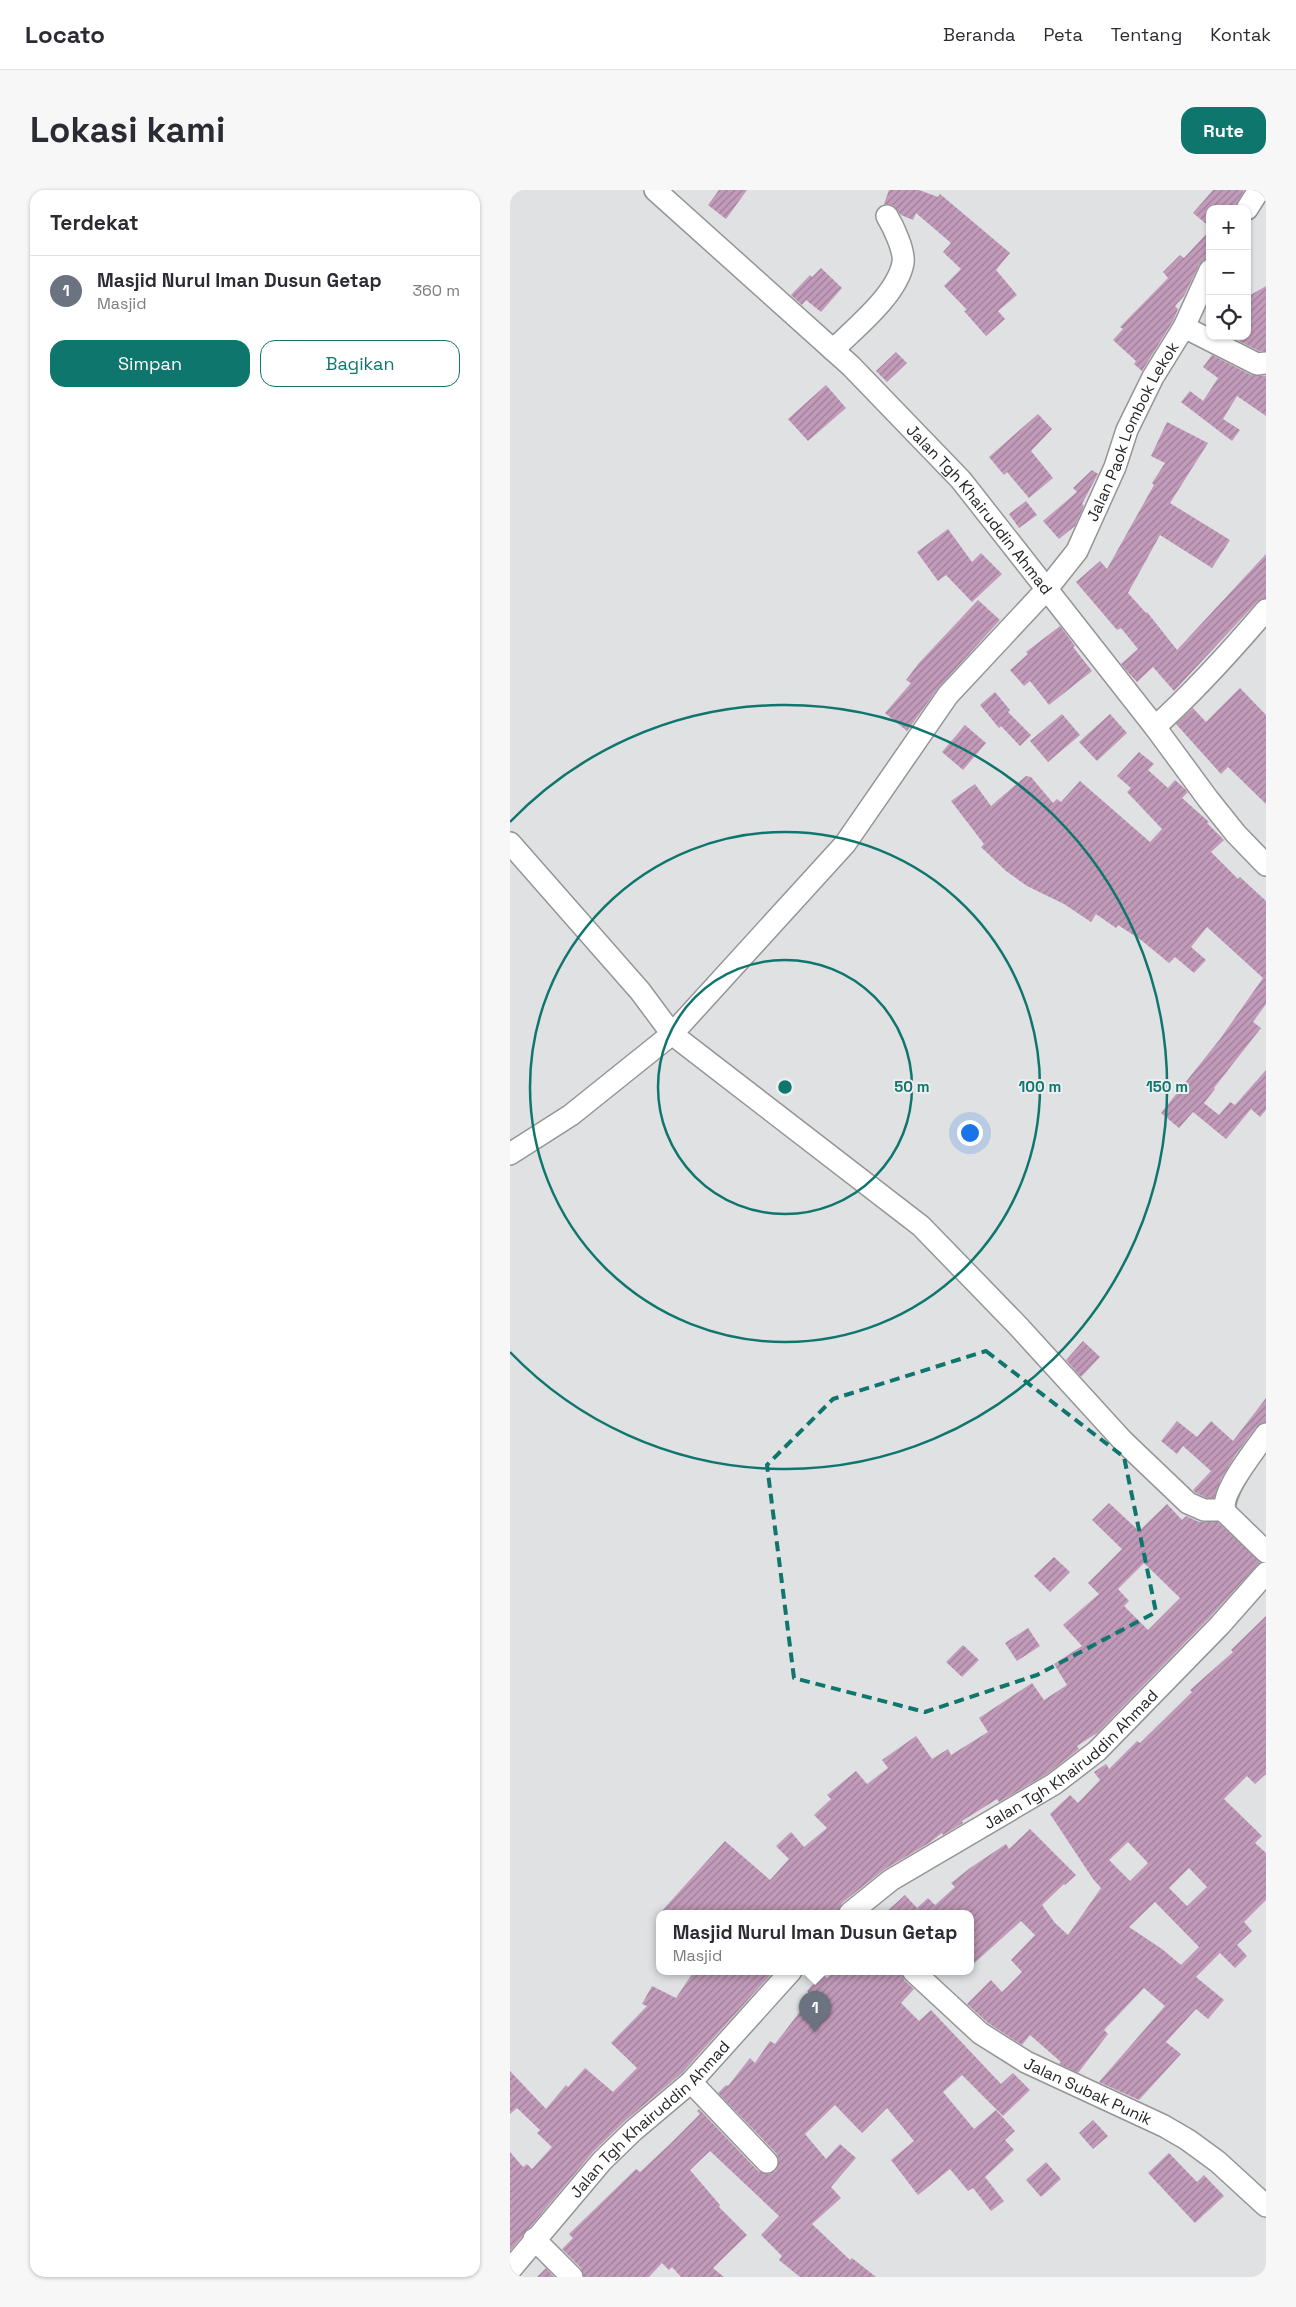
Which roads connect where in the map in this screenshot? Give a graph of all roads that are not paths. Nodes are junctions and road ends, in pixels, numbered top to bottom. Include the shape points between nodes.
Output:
1 (655, 190) edge
2 (1259, 190) edge
3 (1250, 205) edge
4 (887, 216) dead end
5 (1206, 279) edge
6 (1184, 327) junction
7 (833, 350) junction
8 (1266, 363) edge
9 (1046, 590) junction
10 (1266, 610) edge
11 (1155, 727) junction
12 (510, 843) edge
13 (1266, 865) edge
14 (672, 1034) junction
15 (510, 1154) edge
16 (1266, 1434) edge
17 (1224, 1510) junction
18 (1266, 1552) edge
19 (1266, 1573) edge
20 (856, 1910) edge
21 (786, 1975) edge
22 (917, 1975) edge
23 (691, 2082) junction
24 (767, 2162) dead end
25 (1266, 2206) edge
26 (534, 2239) junction
27 (510, 2270) edge
28 (572, 2277) edge

1 - 7 street, Jalan Tgh Khairuddin Ahmad
2 - 3 street
4 - 7 street via 896,232 904,262 895,283 876,307
5 - 6 street, Jalan Paok Lombok Lekok
6 - 8 street via 1257,364
6 - 9 street, Jalan Paok Lombok Lekok via 1153,376 1076,551
7 - 9 street, Jalan Tgh Khairuddin Ahmad via 961,480
9 - 11 street, Jalan Tgh Khairuddin Ahmad
9 - 14 street, Jalan Paok Lombok Lekok via 948,695 845,844
10 - 11 street via 1222,661
11 - 13 street, Jalan Tgh Khairuddin Ahmad via 1236,834
12 - 14 street via 640,991
14 - 15 street, Jalan Paok Lombok Lekok via 571,1115
14 - 17 street via 921,1226 1019,1327 1122,1441 1188,1503 1204,1510
16 - 17 street via 1232,1484 1224,1501
17 - 18 street
19 - 20 street, Jalan Tgh Khairuddin Ahmad via 1097,1751 1054,1784 891,1880
21 - 23 street, Jalan Tgh Khairuddin Ahmad
22 - 25 street, Jalan Subak Punik via 980,2033 1026,2062 1188,2140 1218,2162
23 - 24 street
23 - 26 street, Jalan Tgh Khairuddin Ahmad via 602,2161
26 - 27 street, Jalan Tgh Khairuddin Ahmad
26 - 28 street

